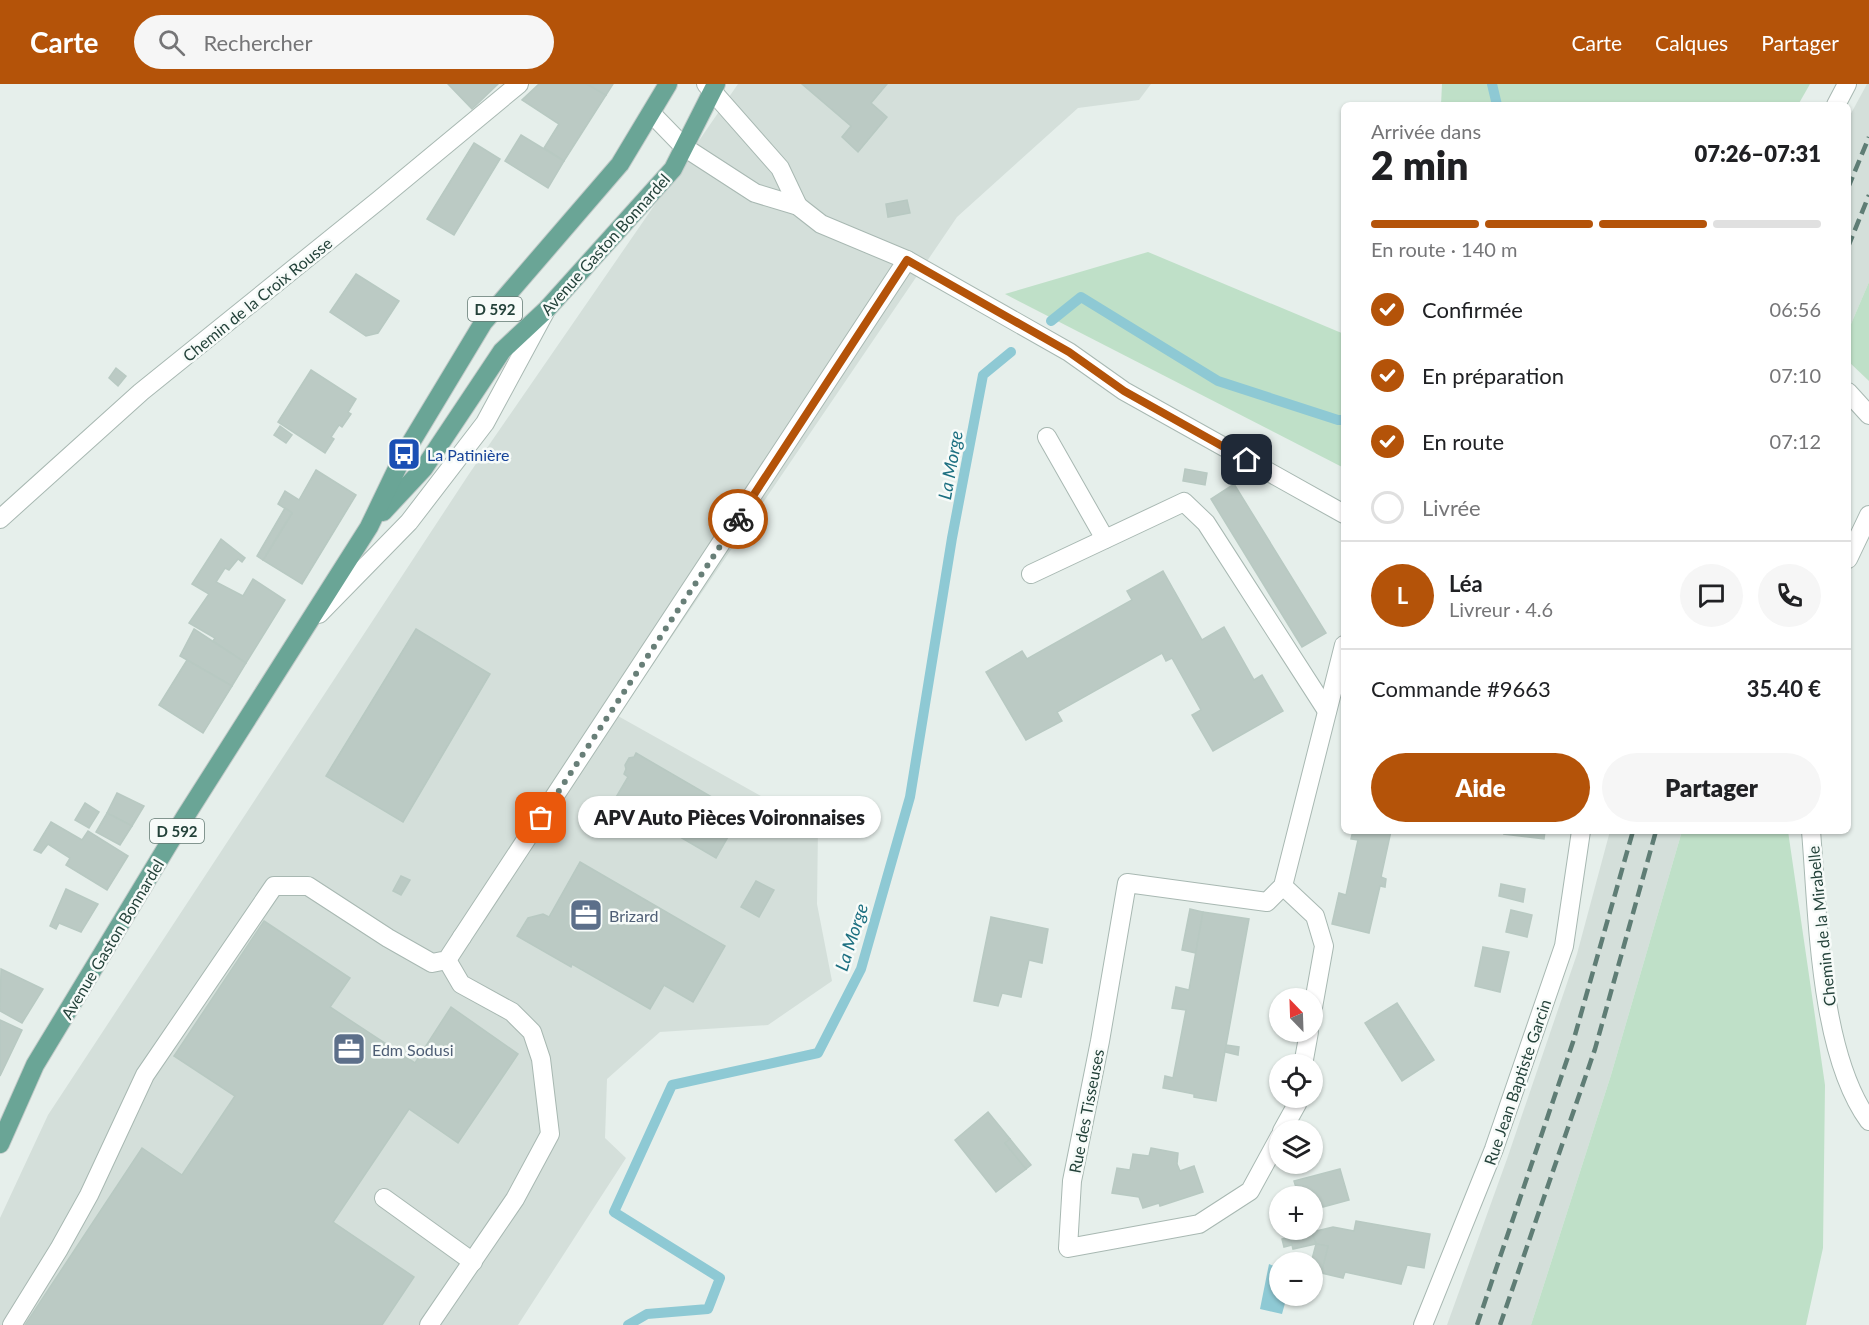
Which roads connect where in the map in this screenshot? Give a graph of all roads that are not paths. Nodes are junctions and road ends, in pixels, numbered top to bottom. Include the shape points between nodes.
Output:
1 (519, 84) edge
2 (668, 84) edge
3 (1847, 84) edge
4 (712, 86) edge
5 (1838, 102) edge
6 (651, 113) junction
7 (684, 147) junction
8 (798, 206) junction
9 (907, 260) junction
10 (547, 309) junction
11 (1851, 395) edge
12 (1869, 414) edge
13 (1047, 437) dead end
14 (1341, 512) edge
15 (1869, 515) edge
16 (0, 519) edge
17 (369, 527) junction
18 (1105, 539) junction
19 (1851, 553) edge
20 (1031, 573) dead end
21 (307, 626) junction
22 (1341, 657) edge
23 (1327, 711) junction
24 (1581, 834) edge
25 (1811, 834) edge
26 (1283, 886) junction
27 (447, 960) junction
28 (1316, 988) edge
29 (1869, 1121) edge
30 (0, 1144) edge
31 (1269, 1156) edge
32 (384, 1198) dead end
33 (473, 1262) junction
34 (12, 1325) edge
35 (429, 1325) edge
36 (1423, 1325) edge

1 - 16 street, Chemin de la Croix Rousse via 141,392
2 - 6 main road, Avenue Gaston Bonnardel / D 592
3 - 5 street
4 - 7 main road, Avenue Gaston Bonnardel / D 592
4 - 8 street via 780,168
6 - 7 street
6 - 17 main road, Avenue Gaston Bonnardel / D 592 via 620,164 483,323 404,454
7 - 8 street via 754,194
7 - 10 main road, Avenue Gaston Bonnardel / D 592 via 672,169
8 - 9 street via 821,224
9 - 14 street via 1069,352 1124,391
9 - 27 street
10 - 17 main road, Avenue Gaston Bonnardel / D 592 via 502,351 424,468
10 - 21 street via 485,423 409,522
11 - 12 street
13 - 18 street
15 - 19 street
17 - 21 main road, Avenue Gaston Bonnardel / D 592
18 - 20 street
18 - 23 street via 1184,502 1206,523
21 - 30 main road, Avenue Gaston Bonnardel / D 592 via 185,817 35,1065
22 - 23 street
23 - 26 street
24 - 36 street, Rue Jean Baptiste Garcin via 1564,946 1494,1149
25 - 29 street, Chemin de la Mirabelle via 1822,969 1834,1036 1851,1091
26 - 28 street via 1315,916 1324,946
26 - 31 street, Rue des Tisseuses via 1267,902 1127,883 1072,1181 1068,1248 1198,1224 1250,1191
27 - 33 street via 461,984 512,1012 532,1032 541,1059 550,1134
27 - 34 street via 432,963 308,886 274,886 145,1075 89,1195
32 - 33 street
33 - 35 street

